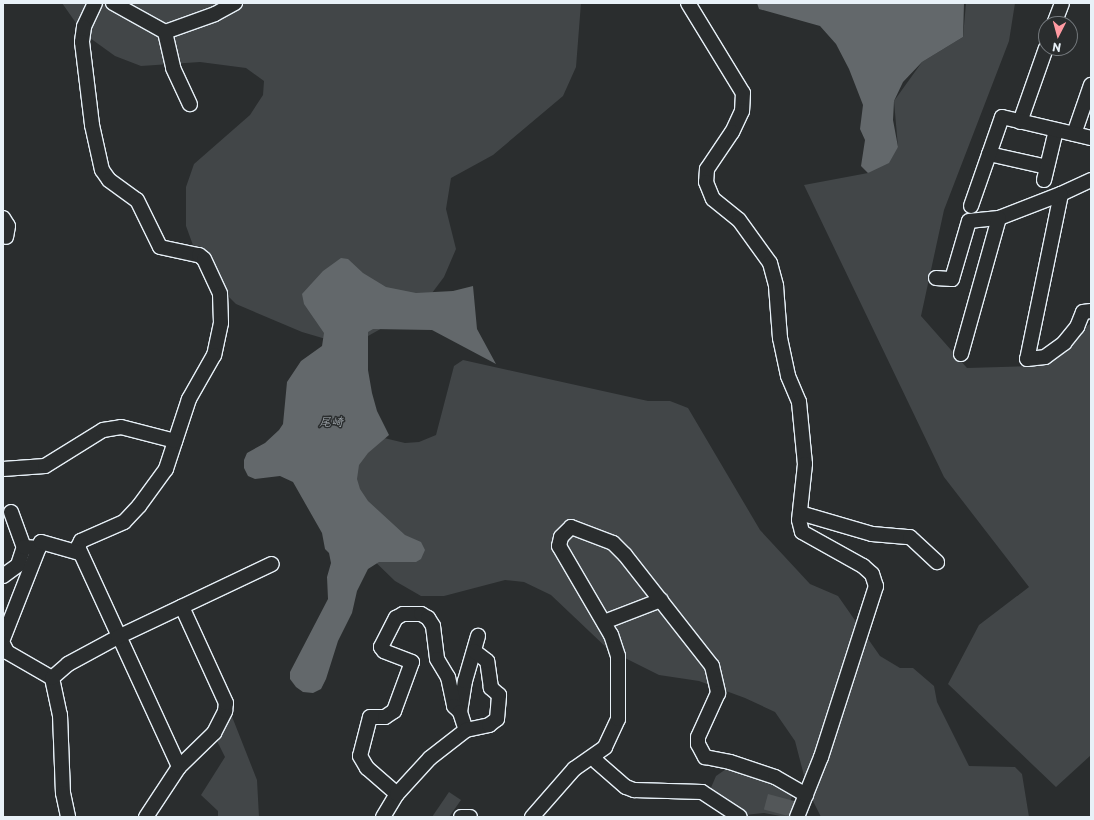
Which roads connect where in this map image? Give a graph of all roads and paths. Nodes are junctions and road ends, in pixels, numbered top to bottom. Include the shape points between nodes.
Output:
1 (95, 3) edge
2 (113, 3) edge
3 (236, 3) edge
4 (688, 3) edge
5 (1062, 3) edge
6 (1057, 16) edge
7 (165, 32) junction
8 (1043, 56) edge
9 (1091, 85) edge
10 (190, 104) dead end
11 (1020, 122) junction
12 (1056, 130) junction
13 (1074, 134) junction
14 (1091, 138) edge
15 (989, 154) junction
16 (1091, 180) edge
17 (1061, 194) junction
18 (971, 206) dead end
19 (3, 218) edge
20 (999, 218) junction
21 (6, 237) dead end
22 (936, 278) dead end
23 (1091, 311) edge
24 (961, 354) dead end
25 (175, 441) junction
26 (3, 470) edge
27 (11, 512) dead end
28 (800, 513) junction
29 (24, 547) junction
30 (39, 548) junction
31 (79, 553) junction
32 (937, 562) dead end
33 (272, 564) dead end
34 (3, 576) edge
35 (661, 600) junction
36 (182, 607) junction
37 (604, 622) junction
38 (478, 636) dead end
39 (118, 637) junction
40 (3, 639) edge
41 (3, 644) edge
42 (474, 651) junction
43 (52, 678) junction
44 (460, 712) junction
45 (466, 730) junction
46 (595, 756) junction
47 (179, 767) junction
48 (398, 794) junction
49 (806, 795) junction
50 (802, 816) edge
51 (68, 817) edge
52 (146, 817) edge
53 (382, 817) edge
54 (461, 817) edge
55 (470, 817) edge
56 (532, 817) edge
57 (740, 817) edge

1 - 25 street via 84,27 82,42 92,125 102,170 109,180 137,200 160,247 199,255 204,260 220,294 220,323 214,355 190,400
2 - 7 street
3 - 7 street
4 - 28 street via 743,93 742,111 732,132 707,169 706,182 713,199 739,220 770,262 776,286 780,338 788,376 799,402 805,464
5 - 6 street
7 - 10 street via 173,68
8 - 11 street
9 - 13 street
11 - 12 street
11 - 15 street via 1002,117
12 - 13 street
12 - 15 street via 1046,173
13 - 14 street
15 - 18 street
16 - 17 street
17 - 20 street
17 - 23 street via 1027,359 1045,357 1064,343 1077,327 1083,312
19 - 21 street via 8,226
20 - 22 street via 969,221 952,279
20 - 24 street
25 - 26 street via 121,427 103,430 45,466
25 - 31 street via 166,469 139,506 115,528 81,541
27 - 29 street
28 - 32 street via 872,534 910,537
28 - 49 street via 802,532 863,566 872,574 876,586 821,757
29 - 30 street
29 - 34 street via 18,565
30 - 31 street via 41,542
30 - 40 street
31 - 39 street
33 - 36 street
35 - 37 street
35 - 37 street via 613,543 571,528 561,537 559,546
35 - 49 street via 716,673 717,699 709,710 698,737 698,744 704,757 730,762 775,777
36 - 39 street
36 - 47 street via 226,703 225,711 214,733
37 - 46 street via 618,656 618,719 605,747
38 - 42 street
39 - 43 street via 68,664
39 - 47 street
41 - 43 street via 7,652
42 - 44 street via 465,681
42 - 45 street via 487,661 491,688 500,695 500,699 494,723
43 - 51 street via 60,715 63,793
44 - 45 street
44 - 48 street via 454,706 448,677 437,659 433,626 428,618 421,614 403,614 396,618 381,647 384,651 412,662 394,711 385,717 370,717 360,756 367,768
45 - 48 street via 424,762
46 - 56 street via 574,768
46 - 57 street via 597,762 626,787 634,790 702,792
47 - 52 street
48 - 53 street
49 - 50 street
54 - 55 street

